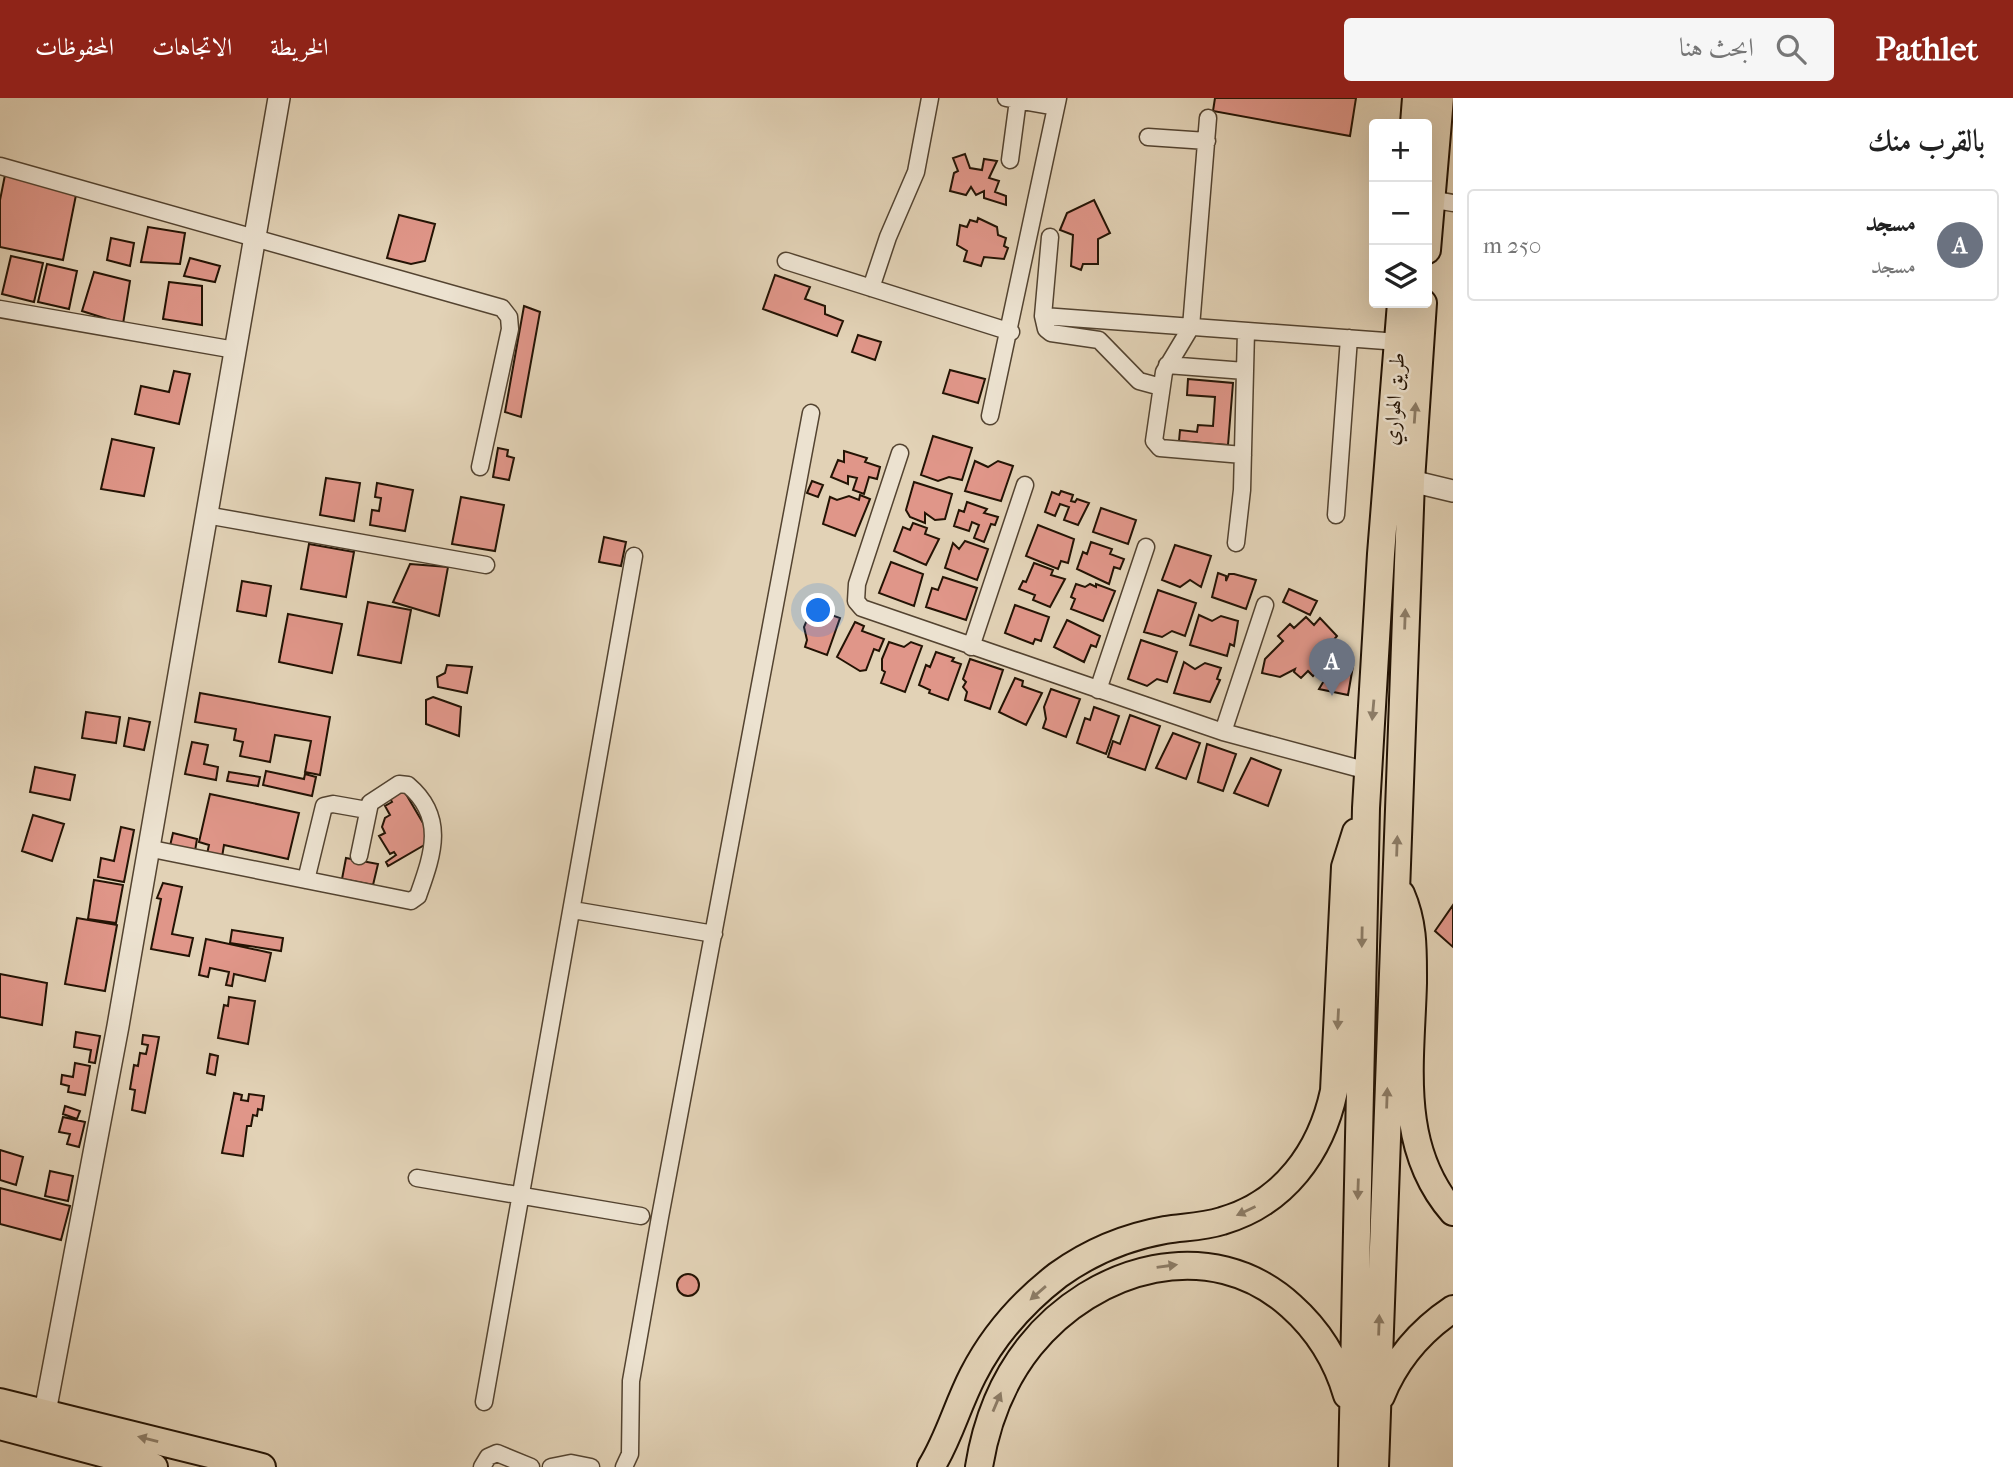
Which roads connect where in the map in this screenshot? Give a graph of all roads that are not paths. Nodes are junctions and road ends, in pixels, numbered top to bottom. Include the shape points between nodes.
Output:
1 (279, 98) edge
2 (930, 98) edge
3 (1416, 98) edge
4 (1440, 98) edge
5 (1012, 99) edge
6 (1057, 103) edge
7 (1208, 118) dead end
8 (1415, 119) edge
9 (1148, 137) dead end
10 (1207, 141) junction
11 (1010, 160) dead end
12 (0, 166) edge
13 (1442, 201) edge
14 (255, 237) junction
15 (1050, 237) dead end
16 (1429, 245) edge
17 (786, 261) dead end
18 (871, 288) junction
19 (1401, 308) edge
20 (1423, 308) edge
21 (0, 309) edge
22 (1043, 316) junction
23 (1191, 327) junction
24 (1246, 331) junction
25 (1010, 332) junction
26 (1349, 338) junction
27 (1399, 342) junction
28 (235, 350) junction
29 (1167, 365) junction
30 (1245, 371) junction
31 (1161, 387) junction
32 (811, 414) dead end
33 (990, 416) dead end
34 (900, 453) dead end
35 (1243, 455) junction
36 (480, 467) dead end
37 (1410, 481) junction
38 (1024, 485) dead end
39 (1453, 491) edge
40 (206, 515) junction
41 (1336, 515) dead end
42 (1236, 543) dead end
43 (1146, 547) dead end
44 (634, 556) dead end
45 (486, 565) dead end
46 (1265, 604) dead end
47 (971, 647) junction
48 (1098, 690) junction
49 (1223, 732) junction
50 (1368, 771) junction
51 (1366, 808) junction
52 (367, 810) junction
53 (148, 848) junction
54 (359, 856) dead end
55 (306, 880) junction
56 (1395, 883) junction
57 (573, 910) junction
58 (714, 934) junction
59 (417, 1178) dead end
60 (522, 1196) junction
61 (1453, 1212) edge
62 (641, 1216) dead end
63 (1453, 1308) edge
64 (0, 1402) edge
65 (484, 1402) dead end
66 (1364, 1414) junction
67 (42, 1425) junction
68 (0, 1426) edge
69 (154, 1467) edge
70 (262, 1467) edge
71 (482, 1467) edge
72 (531, 1467) edge
73 (551, 1467) edge
74 (591, 1467) edge
75 (624, 1467) edge
76 (931, 1467) edge
77 (979, 1467) edge
78 (1352, 1467) edge
79 (1375, 1467) edge

1 - 14 street
2 - 18 street via 916,172
3 - 8 highway
4 - 13 highway
5 - 6 street
5 - 11 street
6 - 25 street
7 - 10 street
9 - 10 street
10 - 23 street
12 - 14 street
13 - 16 highway
14 - 28 street
14 - 36 street via 492,304 506,312 510,329
15 - 22 street
17 - 18 street
18 - 25 street
19 - 27 highway, طريق الهواري
37 -> 20 highway, طريق الهواري
21 - 28 street
22 - 23 street
22 - 31 street via 1048,332 1099,340 1136,378
23 - 24 street
23 - 29 street
24 - 26 street
24 - 30 street
25 - 33 street
26 - 27 street
26 - 41 street
27 -> 50 highway, طريق الهواري
28 - 40 street
29 - 30 street
29 - 31 street
30 - 35 street
31 - 35 street via 1154,438 1158,446
32 - 58 street
34 - 47 street via 857,584 856,601 871,613
35 - 42 street
37 - 39 street
56 -> 37 highway, طريق الهواري
38 - 47 street
40 - 45 street
40 - 53 street
43 - 48 street
44 - 57 street
46 - 49 street
47 - 48 street
48 - 49 street
49 - 50 street
50 - 51 highway, طريق الهواري
51 -> 66 highway
51 -> 76 highway via 1345,867 1334,1091 1309,1157 1280,1190 1241,1214 1127,1239 1092,1254 1045,1286 1005,1326 983,1358
52 - 54 street
52 - 55 street via 324,806
52 - 55 street via 376,798 403,784 412,788 430,816 435,838 418,896 407,901
53 - 55 street
53 - 67 street
56 - 61 highway via 1414,931 1413,1130 1428,1177
66 -> 56 highway, طريق الهواري
57 - 58 street
57 - 60 street
58 - 75 street via 631,1381 630,1454
59 - 60 street
60 - 62 street
60 - 65 street
63 - 66 highway via 1403,1354
64 - 67 highway
77 -> 66 highway via 999,1397 1018,1362 1044,1330 1103,1287 1170,1265 1229,1270 1284,1299 1328,1351
66 - 78 highway
66 - 79 highway
67 - 68 highway
67 - 69 highway
70 -> 67 highway
71 - 72 street via 497,1453
73 - 74 street via 571,1463

